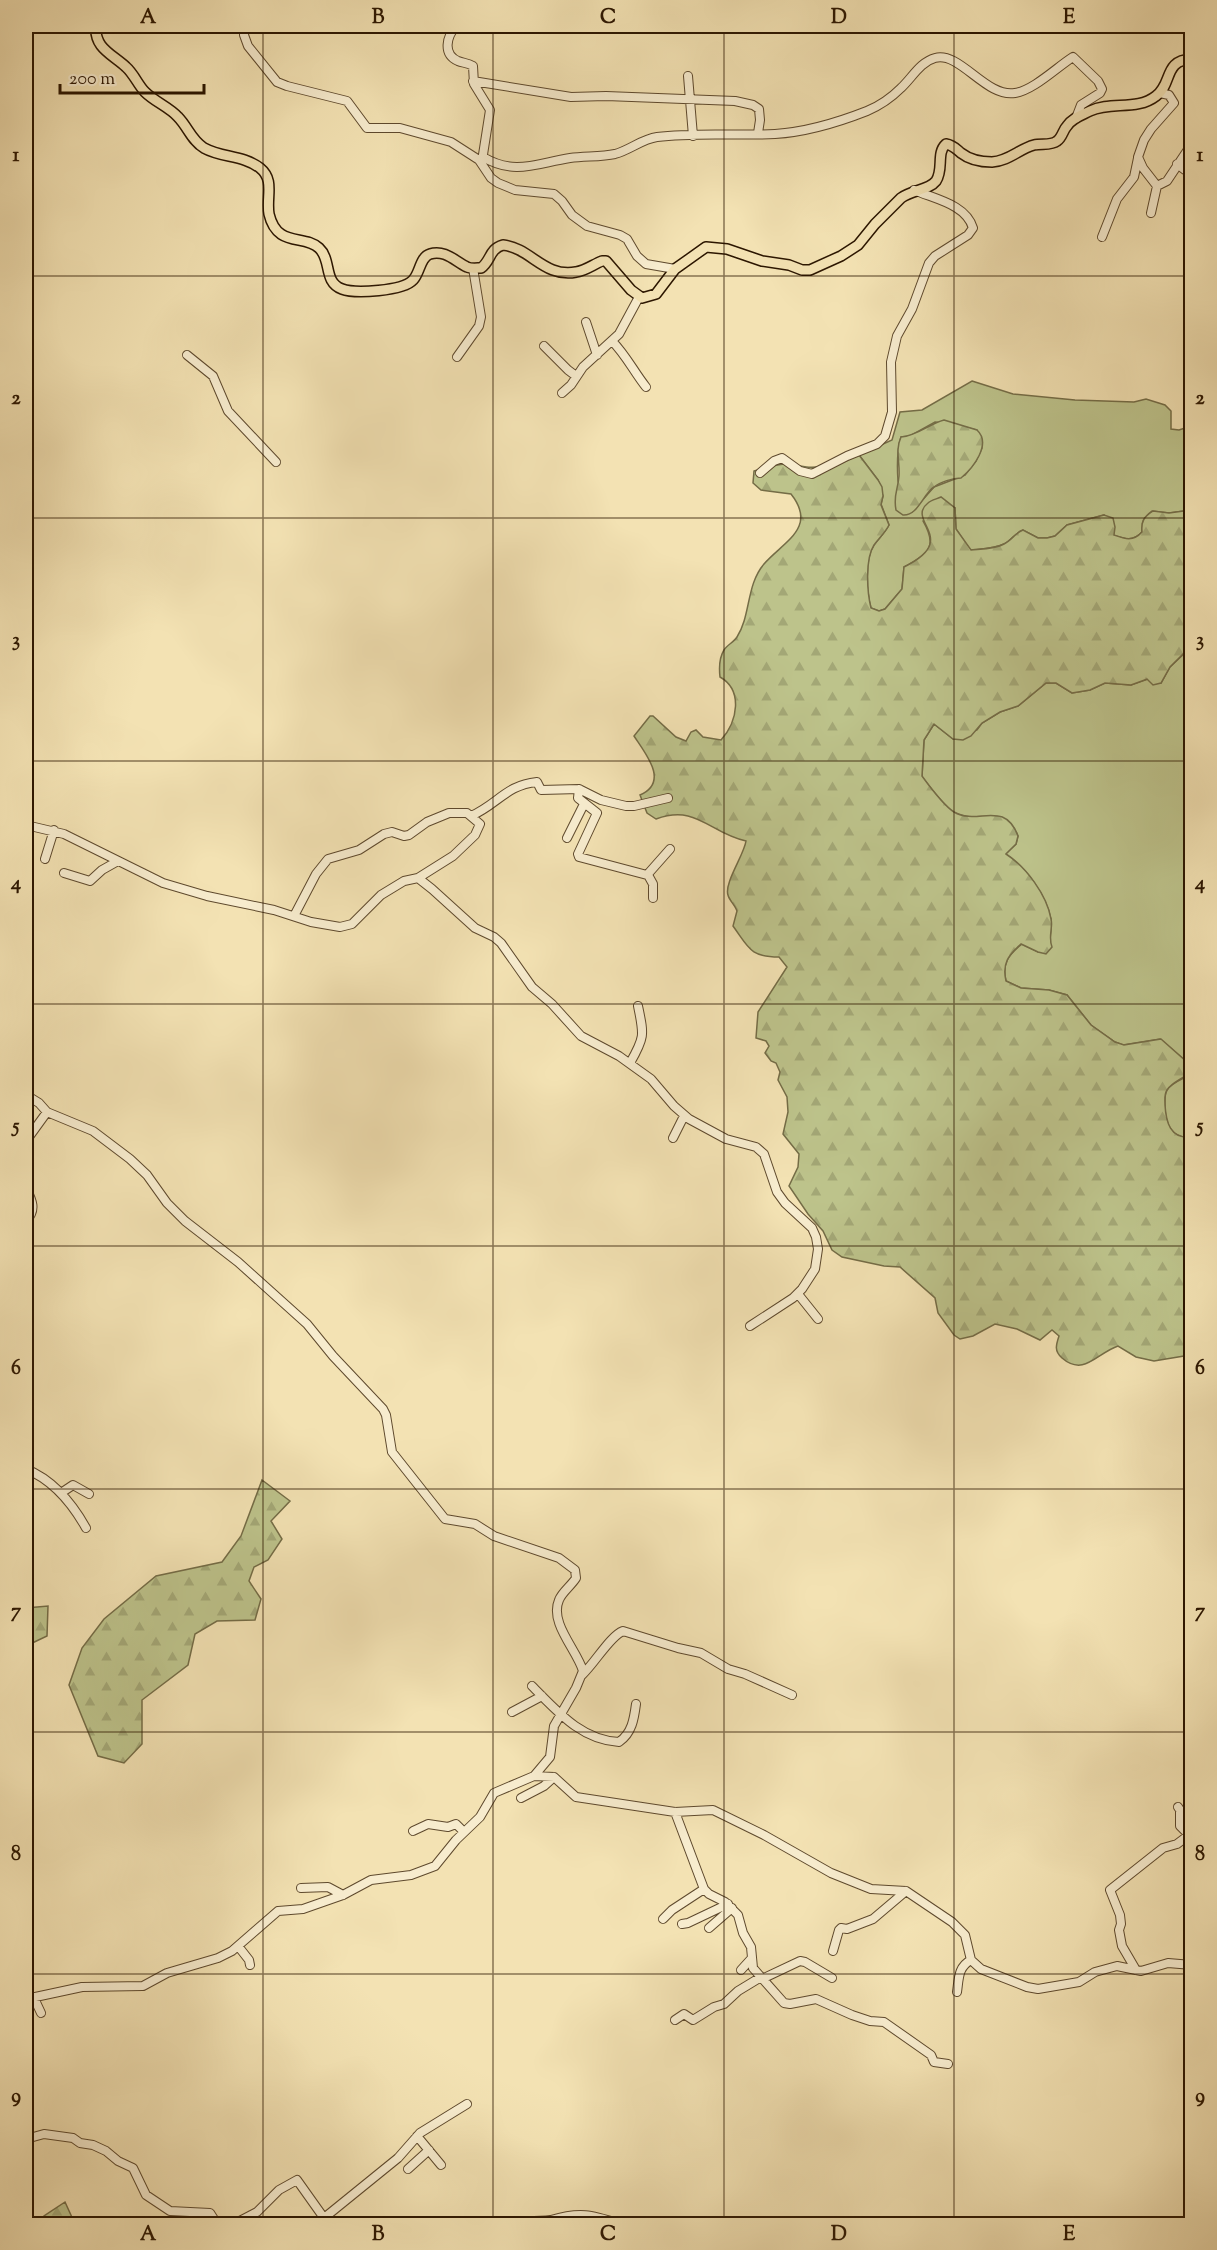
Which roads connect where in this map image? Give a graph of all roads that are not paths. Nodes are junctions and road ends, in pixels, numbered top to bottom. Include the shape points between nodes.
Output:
1 (96, 26) edge
2 (245, 26) edge
3 (456, 26) edge
4 (1191, 58) edge
5 (688, 76) dead end
6 (473, 81) junction
7 (1160, 93) junction
8 (688, 100) junction
9 (1076, 118) junction
10 (758, 133) junction
11 (693, 136) junction
12 (1191, 145) edge
13 (1138, 157) junction
14 (482, 160) junction
15 (1177, 164) junction
16 (1191, 169) edge
17 (1157, 186) junction
18 (914, 190) junction
19 (1151, 213) dead end
20 (1102, 237) dead end
21 (473, 268) junction
22 (675, 269) junction
23 (639, 297) junction
24 (585, 322) dead end
25 (612, 341) junction
26 (544, 346) dead end
27 (187, 355) dead end
28 (597, 355) junction
29 (457, 357) dead end
30 (576, 376) junction
31 (646, 387) dead end
32 (562, 393) dead end
33 (276, 462) dead end
34 (760, 474) dead end
35 (579, 789) junction
36 (668, 798) dead end
37 (584, 804) junction
38 (471, 816) junction
39 (26, 825) edge
40 (54, 830) junction
41 (567, 838) dead end
42 (670, 849) dead end
43 (45, 859) dead end
44 (118, 861) junction
45 (64, 873) dead end
46 (648, 875) junction
47 (418, 878) junction
48 (653, 898) dead end
49 (294, 916) junction
50 (638, 1006) dead end
51 (630, 1063) junction
52 (26, 1095) edge
53 (47, 1112) junction
54 (684, 1116) junction
55 (673, 1138) dead end
56 (26, 1141) edge
57 (26, 1188) edge
58 (26, 1221) edge
59 (798, 1294) junction
60 (818, 1319) dead end
61 (750, 1326) dead end
62 (26, 1469) edge
63 (61, 1493) junction
64 (89, 1494) dead end
65 (86, 1528) dead end
66 (582, 1675) junction
67 (532, 1686) dead end
68 (792, 1695) dead end
69 (542, 1696) junction
70 (636, 1704) dead end
71 (512, 1712) dead end
72 (560, 1715) junction
73 (534, 1776) junction
74 (554, 1777) junction
75 (521, 1798) dead end
76 (1178, 1807) dead end
77 (675, 1812) junction
78 (413, 1832) dead end
79 (464, 1832) junction
80 (301, 1888) dead end
81 (704, 1889) junction
82 (906, 1891) junction
83 (343, 1895) junction
84 (730, 1906) junction
85 (663, 1919) dead end
86 (682, 1924) dead end
87 (709, 1928) dead end
88 (238, 1946) junction
89 (833, 1951) dead end
90 (751, 1959) junction
91 (972, 1960) junction
92 (250, 1965) dead end
93 (1191, 1965) edge
94 (741, 1970) dead end
95 (1136, 1970) junction
96 (762, 1978) junction
97 (832, 1978) dead end
98 (957, 1992) dead end
99 (30, 1998) edge
100 (41, 2013) dead end
101 (675, 2020) dead end
102 (948, 2064) dead end
103 (467, 2104) dead end
104 (417, 2136) junction
105 (26, 2139) edge
106 (429, 2150) junction
107 (441, 2164) dead end
108 (408, 2169) dead end
109 (323, 2222) edge
110 (217, 2224) edge
111 (234, 2224) edge
112 (523, 2224) edge
113 (621, 2224) edge

1 - 21 main road via 100,46 129,70 146,92 179,118 197,143 210,151 246,160 265,172 273,223 290,239 318,248 337,287 355,291 402,286 413,280 423,260 433,254 453,257
2 - 14 street via 248,46 280,84 347,101 368,128 392,127 445,140
3 - 6 street via 448,39 449,51 456,60 473,66
4 - 7 main road via 1173,66
5 - 8 street
6 - 8 street via 571,97
6 - 14 street via 490,110
7 - 9 main road via 1141,104 1102,106
7 - 13 street via 1169,95 1174,103 1151,129
8 - 10 street via 735,101 756,106 760,115
8 - 11 street
9 - 10 street via 1081,105 1102,89 1073,57 1017,93 989,86 940,57 925,63 902,87 871,109 796,131
9 - 18 main road via 1068,123 1058,141 1033,145 1002,161 967,157 946,144 936,180 926,188
10 - 11 street
11 - 14 street via 656,137 616,154 534,166 505,167
12 - 15 street
13 - 17 street
13 - 20 street via 1134,177 1117,198
14 - 22 street via 498,183 515,190 554,194 587,226 627,239 646,264
15 - 16 street
15 - 17 street via 1167,181
17 - 19 street
18 - 22 main road via 901,198 858,244 810,270 712,247 699,251
18 - 34 street via 952,205 974,228 969,236 929,263 897,336 891,362 892,407 886,433 877,444 812,474 782,458
21 - 23 main road via 482,268 494,249 503,245 519,249 541,265 558,271 575,273 605,261
21 - 29 street via 481,321
22 - 23 main road via 656,294
23 - 25 street via 623,329
24 - 28 street
25 - 28 street
25 - 31 street
26 - 30 street
27 - 33 street via 213,376 226,407
28 - 30 street
30 - 32 street
35 - 36 street via 626,806
35 - 37 street via 578,798
35 - 38 street via 541,790 537,782 526,783 513,787 491,806
37 - 41 street
37 - 46 street via 597,813 578,856
38 - 47 street via 480,825 475,835 453,856
38 - 49 street via 460,812 445,814 409,835 384,834 359,849 328,859
39 - 40 street
40 - 43 street
40 - 44 street
42 - 46 street
44 - 45 street via 90,881
44 - 49 street via 163,883
46 - 48 street
47 - 49 street via 404,880 381,895 348,927 328,926
47 - 51 street via 475,928 501,943 532,987 581,1036
50 - 51 street via 643,1035
51 - 54 street via 651,1079
52 - 53 street
53 - 56 street
53 - 66 street via 93,1131 114,1146 147,1175 185,1221 307,1324 383,1409 392,1452 445,1519 475,1524 494,1536 559,1558 575,1570 576,1578 560,1598 557,1611 564,1634 582,1666
54 - 55 street
54 - 59 street via 726,1139 762,1151 777,1192 812,1228 818,1242 815,1269
57 - 58 street via 33,1207
59 - 60 street
59 - 61 street
62 - 63 street
63 - 64 street via 73,1485
63 - 65 street
66 - 68 street via 615,1634 623,1631 701,1653 728,1669
66 - 72 street
67 - 69 street
69 - 71 street
69 - 72 street
70 - 72 street via 632,1725 619,1742 581,1731
72 - 73 street via 553,1729 549,1757
73 - 74 street
73 - 79 street via 494,1793 480,1818
74 - 75 street
74 - 77 street via 576,1797
76 - 95 street via 1179,1826 1189,1835 1163,1848 1110,1890 1120,1915 1122,1946
77 - 81 street
77 - 82 street via 714,1810 765,1834 831,1873 871,1889
78 - 79 street via 430,1823 448,1827 456,1824
79 - 83 street via 435,1866 411,1875 370,1880
80 - 83 street via 328,1887
81 - 84 street
81 - 85 street
82 - 89 street via 873,1919 841,1928
82 - 91 street via 965,1935
83 - 88 street via 303,1910 278,1911
84 - 86 street
84 - 87 street
84 - 90 street via 738,1915 751,1947
88 - 92 street
88 - 99 street via 218,1958 167,1973 143,1986 82,1987
90 - 94 street
90 - 96 street
91 - 95 street via 981,1970 1038,1989 1079,1982 1095,1972 1117,1966
91 - 98 street via 958,1975
93 - 95 street via 1168,1963
96 - 97 street via 800,1961
96 - 101 street via 693,2020 684,2014
96 - 102 street via 786,2004 816,1999 852,2015 884,2022 931,2055 934,2062
99 - 100 street
103 - 104 street
104 - 106 street
104 - 109 street via 398,2158
105 - 110 street via 44,2134 93,2145 130,2165 147,2196 173,2212 210,2213
106 - 107 street
106 - 108 street
109 - 111 street via 297,2180 279,2190 257,2212
112 - 113 street via 579,2214

